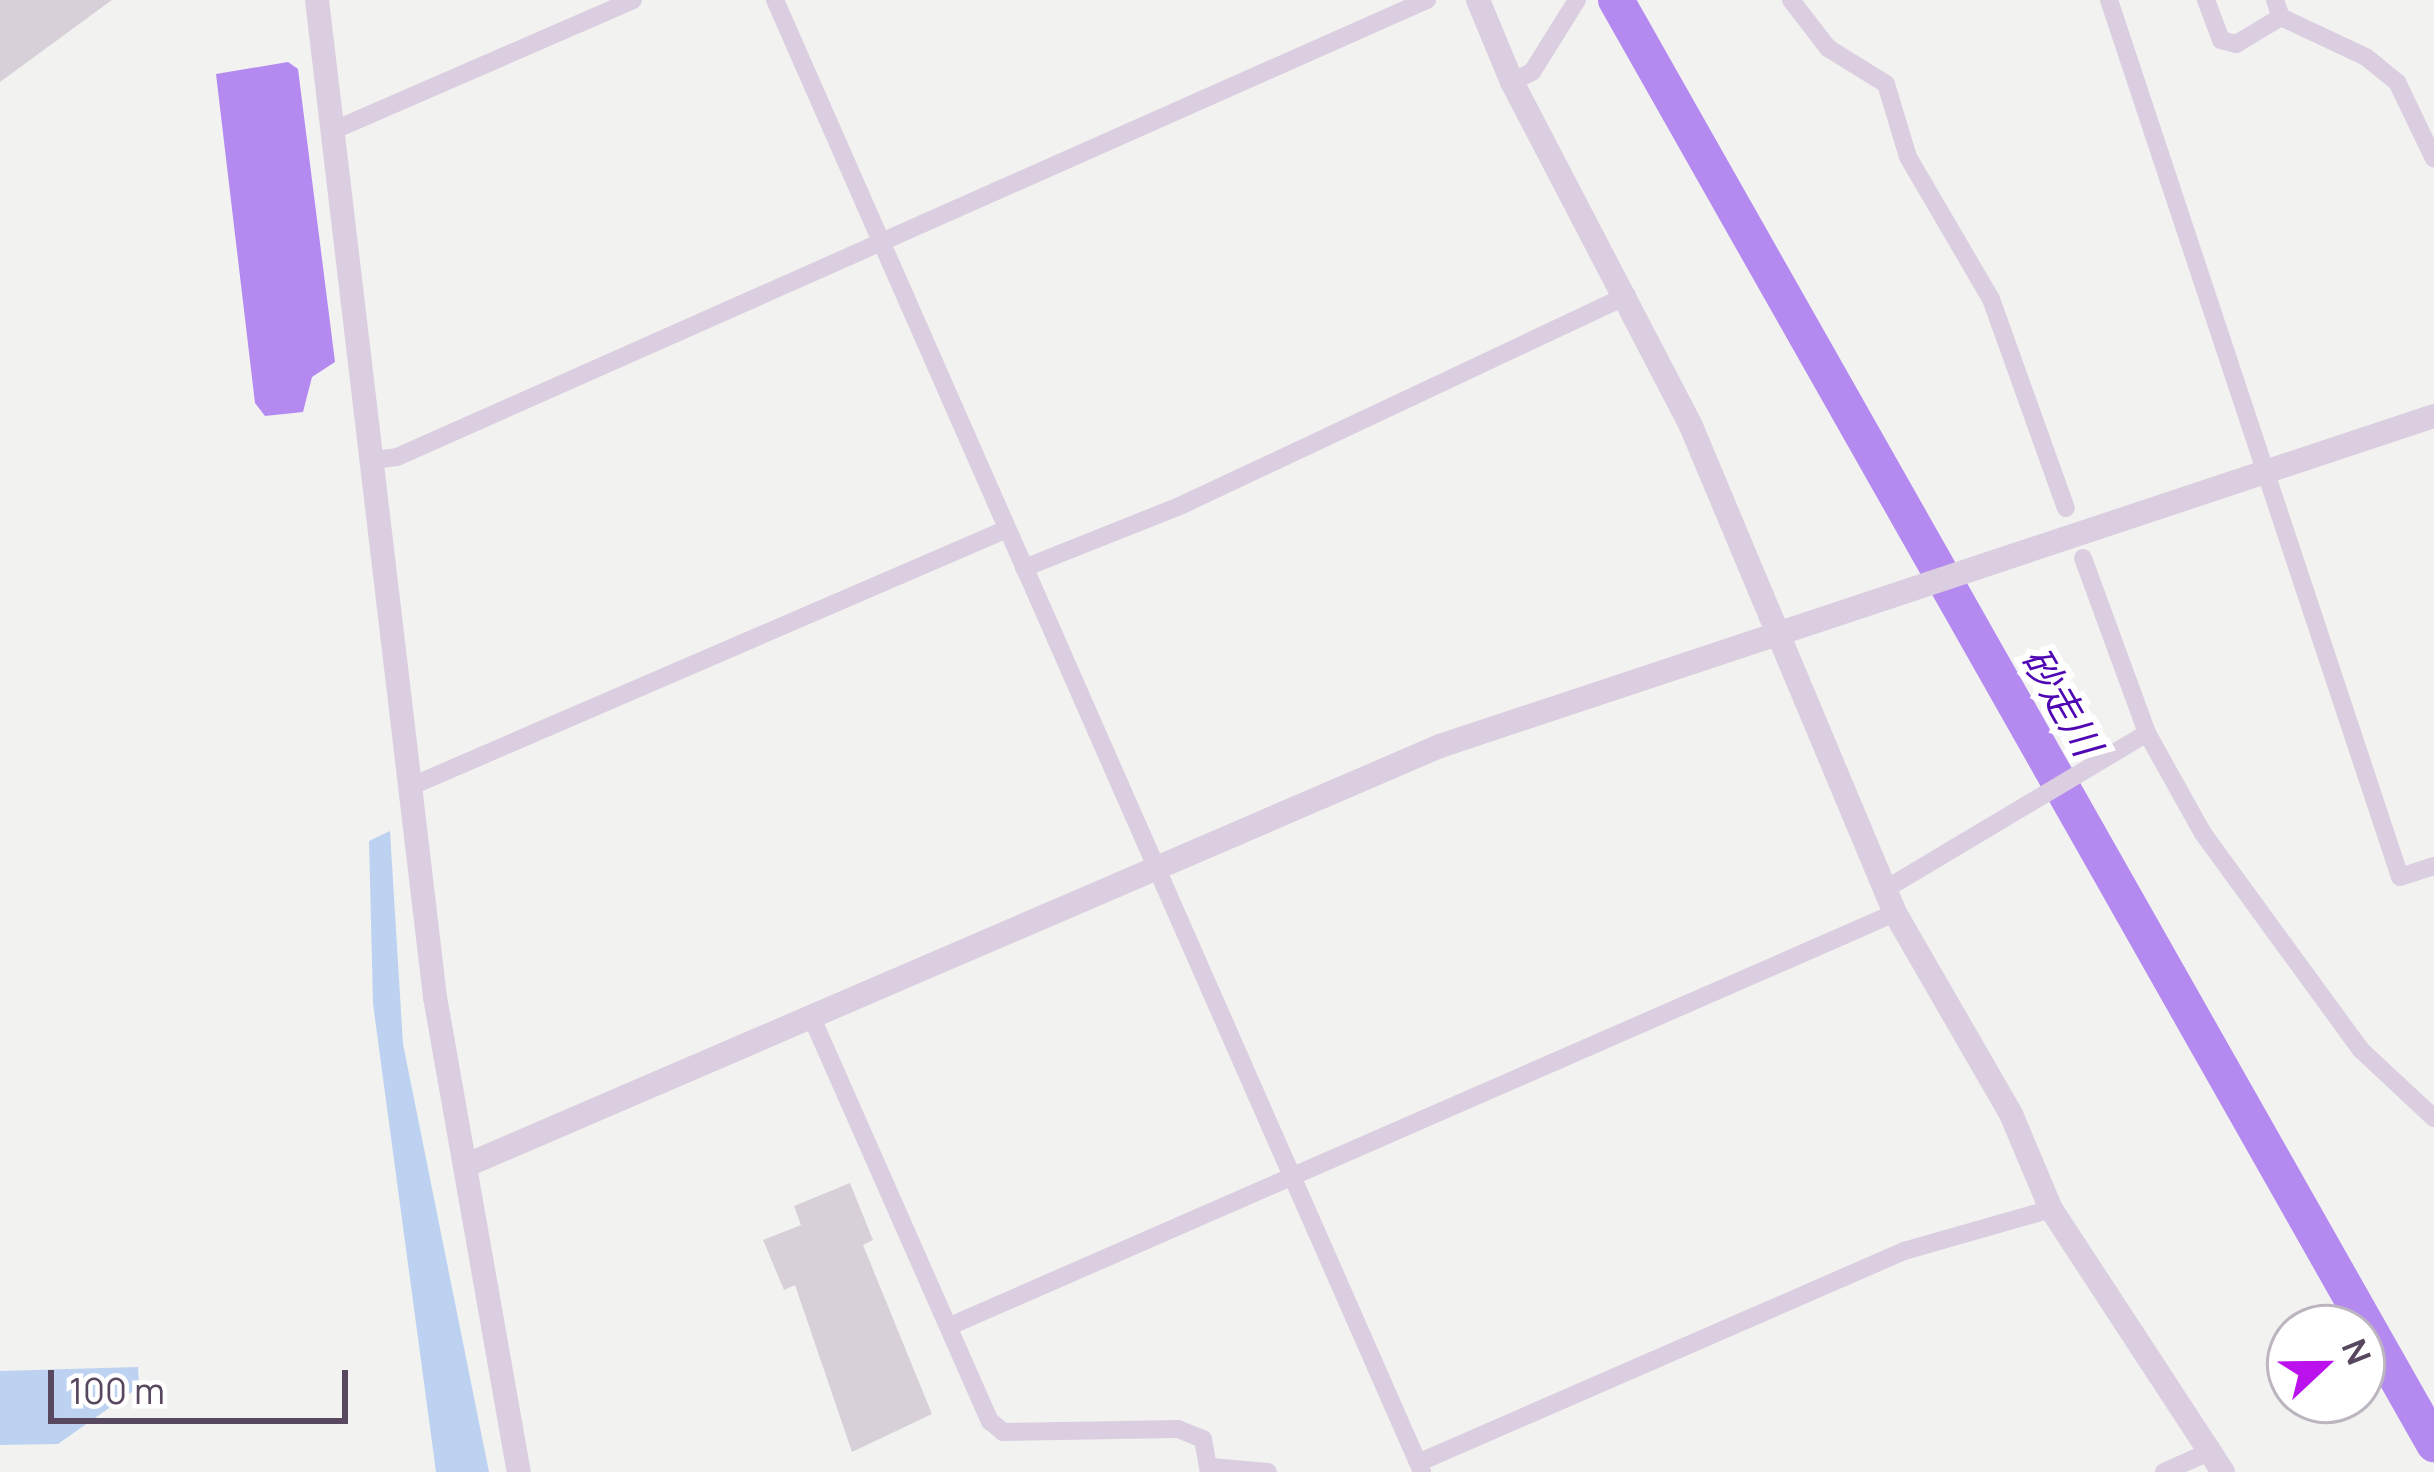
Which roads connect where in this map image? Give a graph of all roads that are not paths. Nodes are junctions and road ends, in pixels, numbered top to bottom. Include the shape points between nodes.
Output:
1 (317, 0) edge
2 (633, 0) edge
3 (775, 0) edge
4 (1427, 0) edge
5 (1478, 0) edge
6 (1577, 0) edge
7 (1791, 0) edge
8 (2109, 0) edge
9 (2206, 0) edge
10 (2278, 9) edge
11 (1512, 82) junction
12 (332, 130) junction
13 (2432, 152) edge
14 (883, 239) junction
15 (1627, 296) junction
16 (2434, 416) edge
17 (373, 460) junction
18 (2264, 472) junction
19 (2066, 508) dead end
20 (1007, 529) junction
21 (2083, 558) dead end
22 (1024, 568) junction
23 (1780, 630) junction
24 (2147, 733) junction
25 (414, 785) junction
26 (2434, 866) edge
27 (1156, 867) junction
28 (1889, 886) junction
29 (1895, 914) junction
30 (812, 1018) junction
31 (2434, 1118) edge
32 (467, 1165) junction
33 (1292, 1175) junction
34 (2051, 1209) junction
35 (950, 1326) junction
36 (2217, 1461) edge
37 (1421, 1467) edge
38 (1210, 1470) edge
39 (519, 1472) edge
40 (1268, 1472) edge
41 (2164, 1472) edge

1 - 12 street
2 - 12 street
3 - 14 street
4 - 14 street
5 - 11 street
6 - 11 street via 1532,72
7 - 19 street via 1828,48 1886,84 1908,157 1991,299
8 - 18 street
9 - 10 street via 2221,40 2236,44
10 - 13 street via 2382,68 2413,108
11 - 15 street
12 - 17 street
14 - 17 street via 398,457
14 - 20 street
15 - 22 street via 1182,505
15 - 23 street
16 - 18 street
17 - 25 street
18 - 23 street
18 - 26 street via 2400,878
20 - 22 street
20 - 25 street
21 - 24 street
22 - 27 street
23 - 27 street via 1440,746
23 - 28 street
24 - 28 street
24 - 31 street via 2202,832 2362,1050
25 - 32 street via 435,997
27 - 30 street
27 - 33 street
28 - 29 street
29 - 33 street
29 - 34 street via 2012,1114
30 - 32 street
30 - 35 street
32 - 39 street
33 - 35 street
33 - 37 street
34 - 36 street
34 - 37 street via 1904,1251
35 - 38 street via 990,1421 1004,1432 1178,1429 1203,1439
36 - 41 street
38 - 40 street

